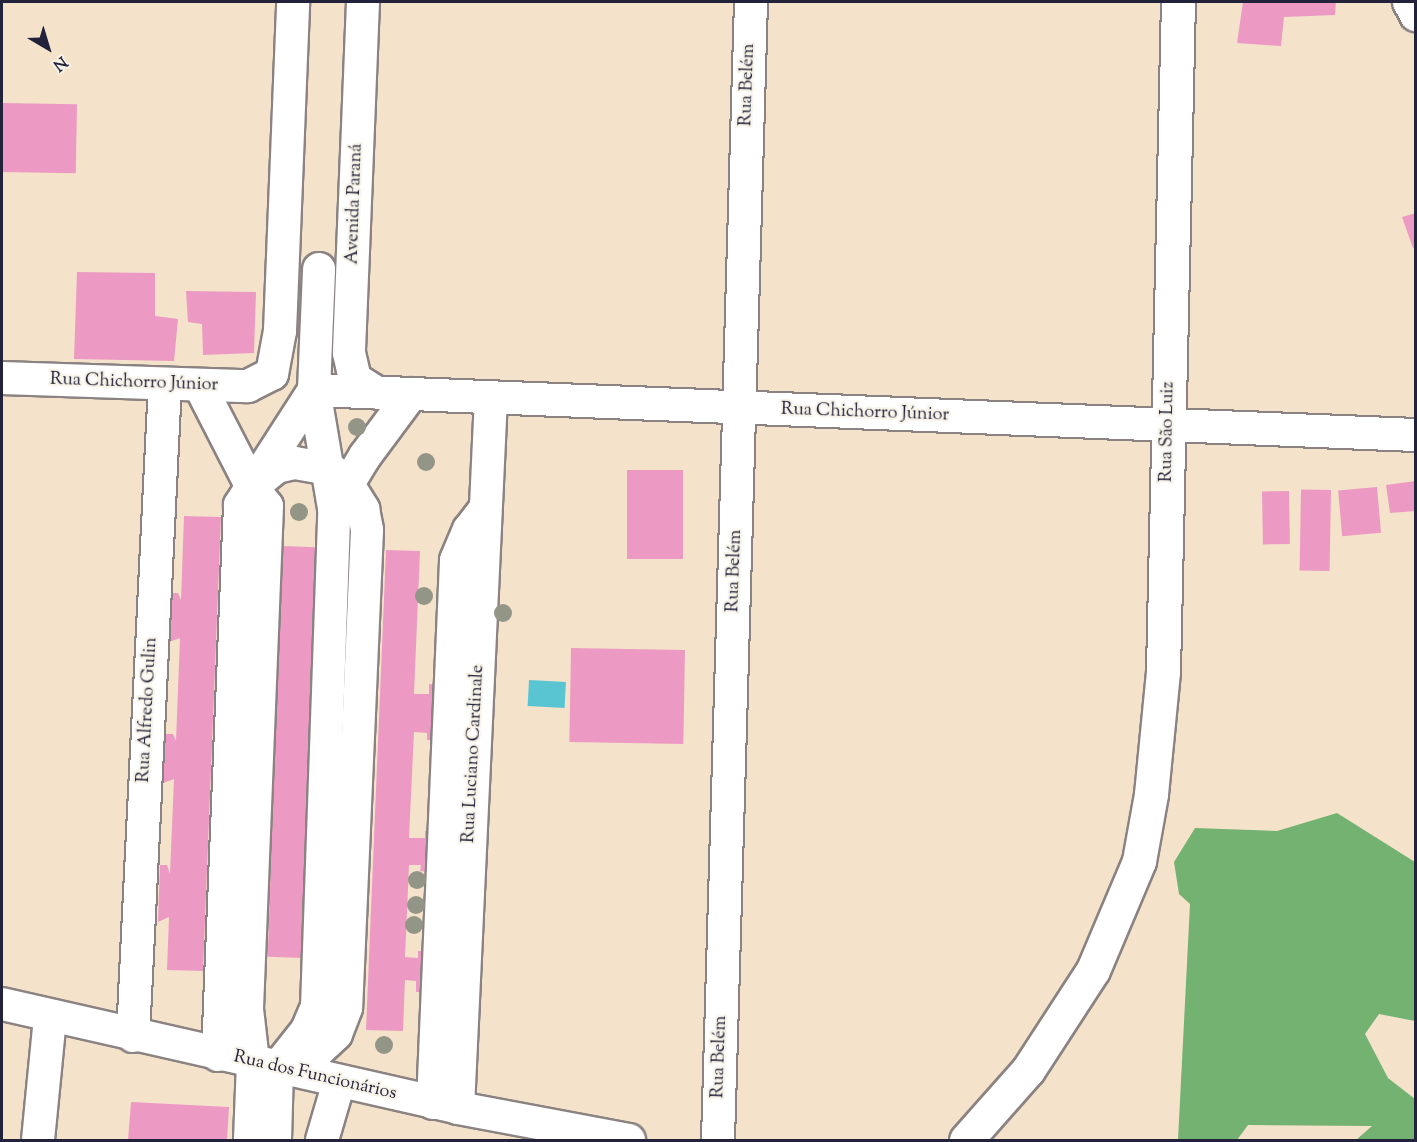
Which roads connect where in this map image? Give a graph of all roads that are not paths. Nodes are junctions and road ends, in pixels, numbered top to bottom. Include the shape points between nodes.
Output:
1 (293, 2) edge
2 (363, 2) edge
3 (751, 2) edge
4 (1178, 2) edge
5 (1409, 2) edge
6 (1416, 15) edge
7 (280, 331) junction
8 (2, 378) edge
9 (165, 385) junction
10 (200, 386) junction
11 (314, 390) junction
12 (376, 393) junction
13 (411, 394) junction
14 (491, 399) junction
15 (739, 408) junction
16 (1168, 425) junction
17 (1416, 435) edge
18 (337, 487) junction
19 (253, 500) junction
20 (2, 1004) edge
21 (50, 1017) junction
22 (133, 1036) junction
23 (218, 1055) junction
24 (265, 1065) junction
25 (339, 1082) junction
26 (445, 1106) junction
27 (38, 1140) edge
28 (250, 1140) edge
29 (275, 1140) edge
30 (322, 1140) edge
31 (630, 1140) edge
32 (718, 1140) edge
33 (966, 1140) edge

1 - 7 street
2 - 12 street, Avenida Paraná via 349,353 355,379
3 - 15 street, Rua Belém
4 - 16 main road, Rua São Luiz
5 - 6 street
7 - 10 street, Rua Chichorro Júnior via 275,368 266,380 248,386
7 - 11 street via 319,269
8 - 9 street, Rua Chichorro Júnior
9 - 10 street, Rua Chichorro Júnior
9 - 22 street, Rua Alfredo Gulin
10 - 19 street
11 - 12 street, Rua Chichorro Júnior
11 - 18 street
11 - 19 street
12 - 13 street, Rua Chichorro Júnior
13 - 14 street, Rua Chichorro Júnior
13 - 18 street
14 - 15 street, Rua Chichorro Júnior
14 - 26 street, Rua Luciano Cardinale
15 - 16 street, Rua Chichorro Júnior
15 - 32 street, Rua Belém
16 - 17 street, Rua Chichorro Júnior
16 - 33 main road, Rua São Luiz via 1160,712 1151,794 1138,861 1111,933 1064,1021 1029,1070
18 - 19 street via 295,463 270,471
18 - 24 street via 363,509 367,530 349,989 336,1034 317,1052
19 - 23 street
19 - 24 street via 247,1009
20 - 21 street, Rua dos Funcionários
21 - 22 street, Rua dos Funcionários
21 - 27 street
22 - 23 street, Rua dos Funcionários
23 - 24 street, Rua dos Funcionários
24 - 25 street, Rua dos Funcionários
24 - 28 street
24 - 29 street
25 - 26 street, Rua dos Funcionários
25 - 30 street
26 - 31 street, Rua dos Funcionários

